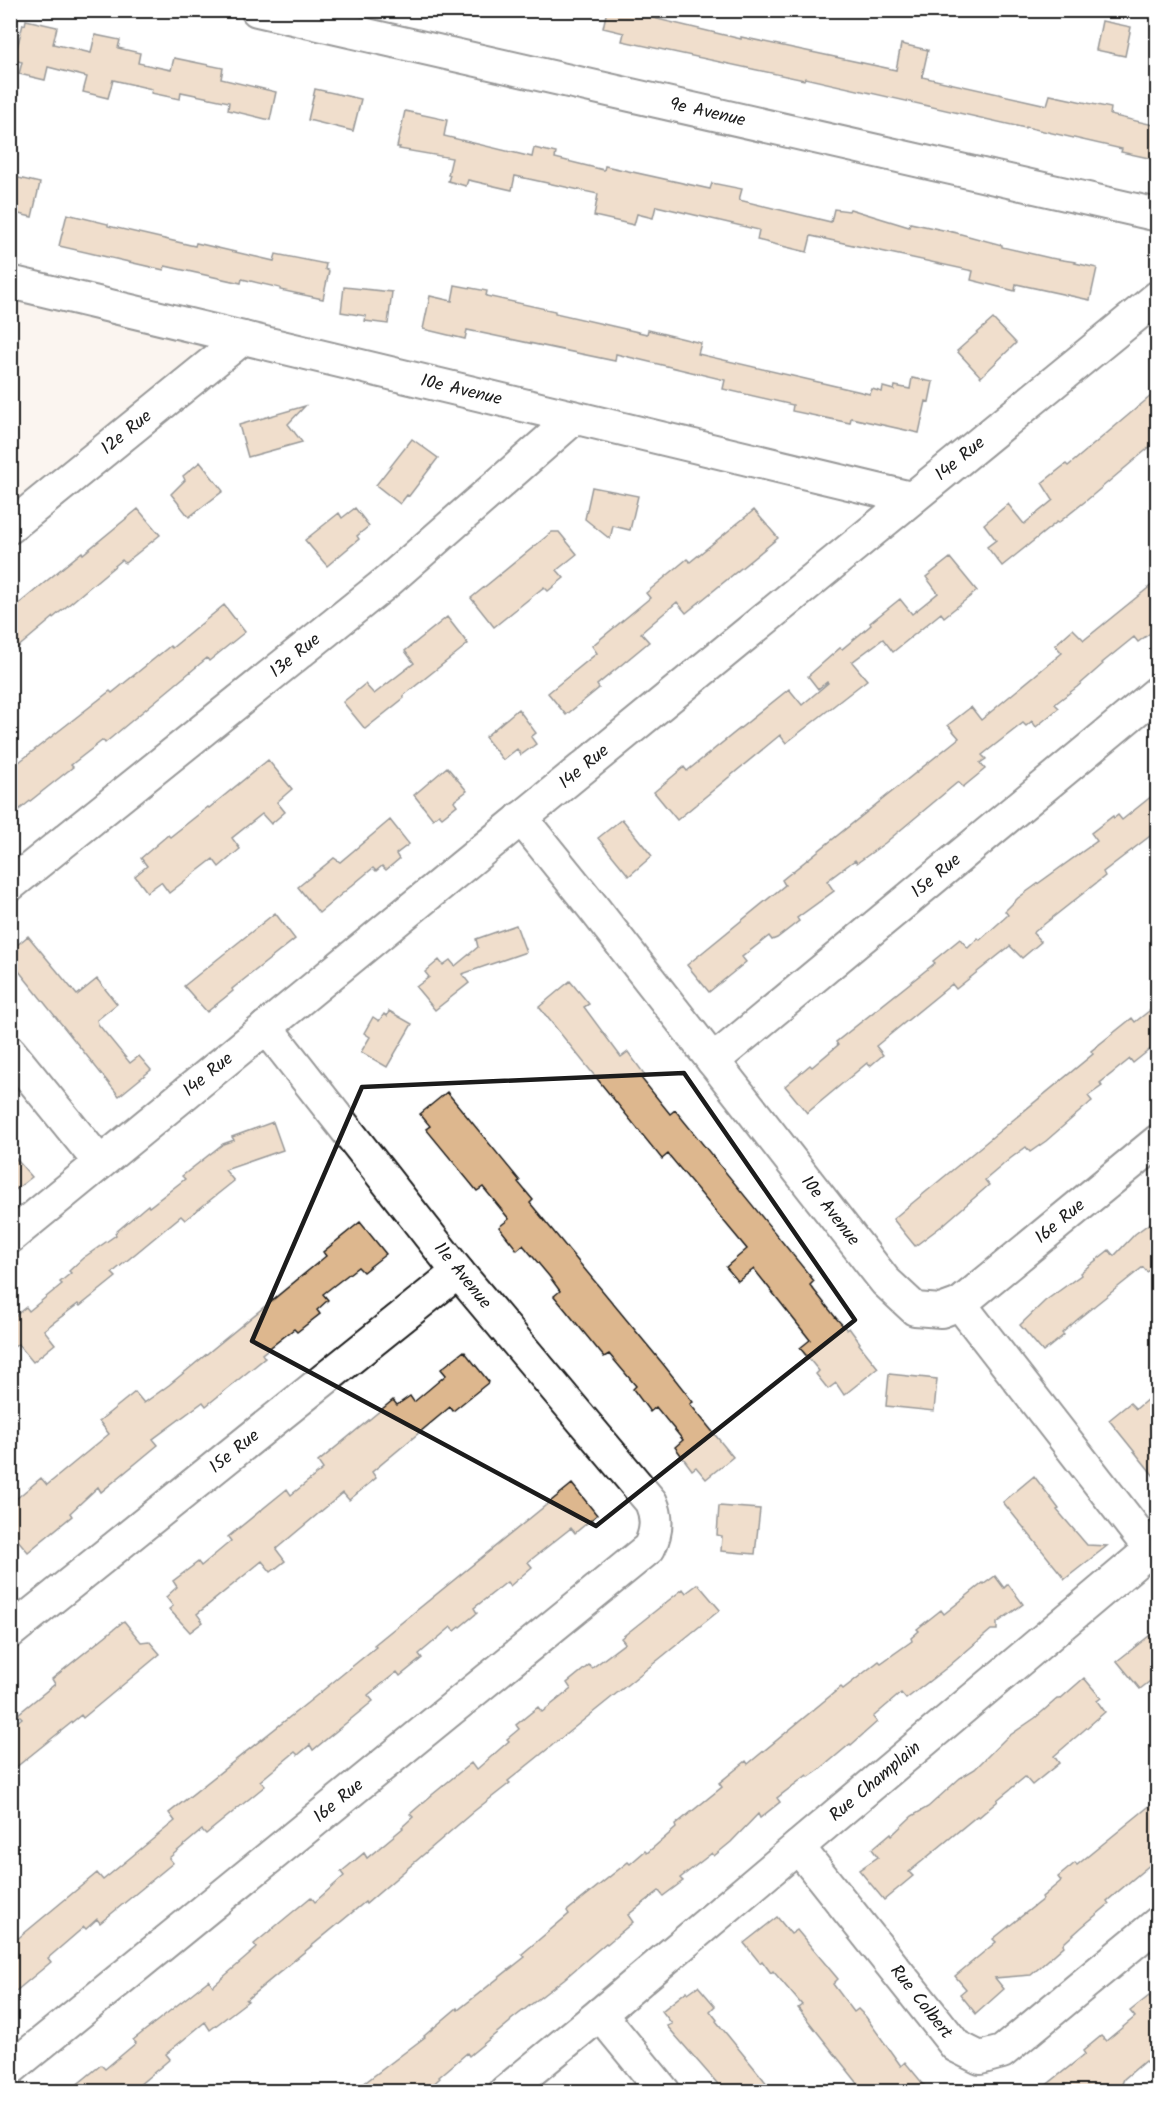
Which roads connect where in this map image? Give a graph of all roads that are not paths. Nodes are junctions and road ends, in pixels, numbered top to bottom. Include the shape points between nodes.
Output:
1 (256, 10) edge
2 (1158, 215) edge
3 (10, 282) edge
4 (1158, 297) edge
5 (243, 338) junction
6 (574, 418) junction
7 (911, 498) junction
8 (10, 527) edge
9 (1158, 692) edge
10 (521, 818) junction
11 (10, 885) edge
12 (266, 1027) junction
13 (10, 1053) edge
14 (713, 1061) junction
15 (1158, 1141) edge
16 (100, 1163) junction
17 (10, 1237) edge
18 (458, 1272) junction
19 (960, 1304) junction
20 (656, 1524) joint
21 (1154, 1554) edge
22 (10, 1632) edge
23 (798, 1846) junction
24 (1158, 1923) edge
25 (600, 2014) junction
26 (10, 2069) edge
27 (505, 2091) edge
28 (664, 2091) edge

1 - 2 street, 9e Avenue
3 - 5 street, 10e Avenue
4 - 7 street, 14e Rue
5 - 6 street, 10e Avenue
5 - 8 street, 12e Rue
6 - 7 street, 10e Avenue
6 - 11 street, 13e Rue via 387,582
7 - 10 street, 14e Rue
9 - 14 street, 15e Rue
10 - 12 street, 14e Rue
10 - 14 street, 10e Avenue
12 - 16 street, 14e Rue
12 - 18 street, 11e Avenue
13 - 16 street
14 - 19 street, 10e Avenue via 885,1281 915,1309 941,1311
15 - 19 street, 16e Rue
16 - 17 street, 14e Rue
18 - 20 street, 11e Avenue via 651,1502
18 - 22 street, 15e Rue
19 - 21 street
20 - 26 street, 16e Rue via 649,1548
21 - 23 street, Rue Champlain
23 - 24 street, Rue Colbert via 956,2046 980,2058 1002,2052
23 - 25 street, Rue Champlain
25 - 27 street, Rue Champlain
25 - 28 street

